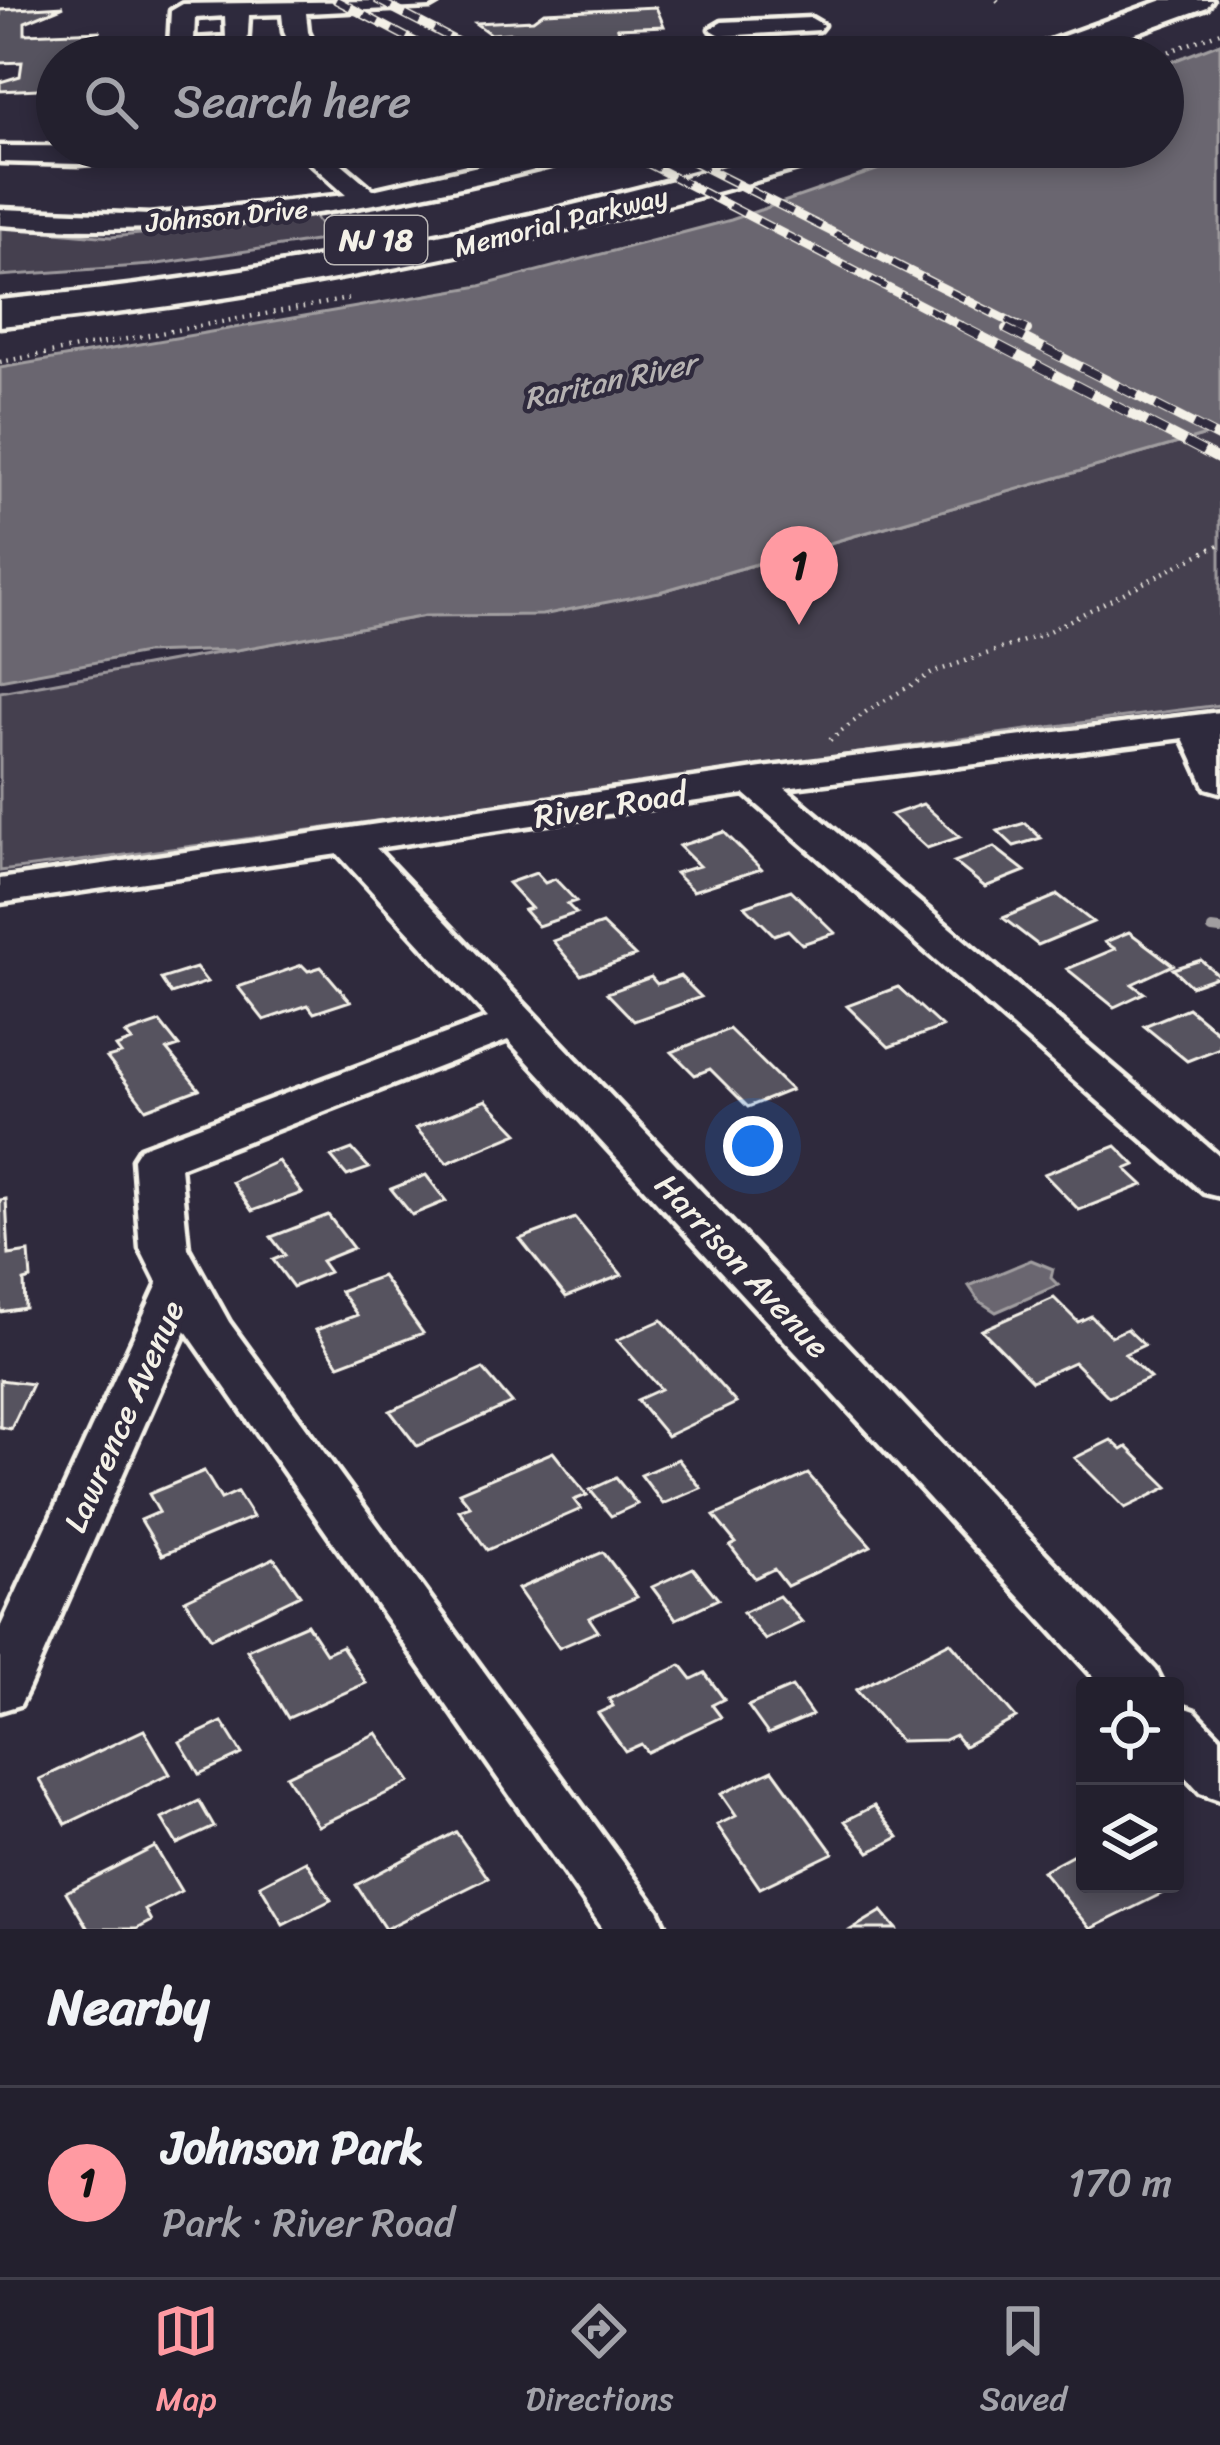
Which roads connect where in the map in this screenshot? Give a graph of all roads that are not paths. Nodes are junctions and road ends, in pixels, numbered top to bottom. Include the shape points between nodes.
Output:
1 (430, 0) edge
2 (706, 0) edge
3 (1158, 0) edge
4 (292, 5) junction
5 (237, 8) dead end
6 (1209, 15) edge
7 (811, 25) dead end
8 (298, 36) edge
9 (724, 36) edge
10 (763, 36) edge
11 (1065, 36) edge
12 (1123, 36) edge
13 (1151, 36) edge
14 (0, 154) edge
15 (36, 155) edge
16 (331, 168) edge
17 (444, 168) edge
18 (483, 168) edge
19 (666, 168) edge
20 (761, 168) edge
21 (359, 192) junction
22 (0, 198) edge
23 (0, 217) edge
24 (472, 244) junction
25 (0, 292) edge
26 (0, 313) edge
27 (0, 323) edge
28 (1208, 724) edge
29 (1220, 780) edge
30 (755, 782) junction
31 (350, 844) junction
32 (0, 891) edge
33 (516, 1022) junction
34 (1220, 1182) edge
35 (182, 1285) junction
36 (1128, 1677) edge
37 (0, 1690) edge
38 (1184, 1737) edge
39 (1220, 1776) edge
40 (637, 1929) edge

1 - 4 street
2 - 9 street
3 - 11 highway
4 - 5 street
4 - 8 street
6 - 12 highway
6 - 13 highway
7 - 10 street
14 - 15 street
16 - 21 street
17 - 21 street, Johnson Drive
18 - 21 street, Johnson Drive
19 - 25 highway, Memorial Parkway / NJ 18 via 351,245
20 - 24 highway, Memorial Parkway / NJ 18
21 - 22 street, Johnson Drive via 180,206
21 - 23 street, Johnson Drive via 269,215 166,223
24 - 26 highway, Memorial Parkway / NJ 18 via 259,284
24 - 27 highway via 344,279
28 - 29 street
28 - 30 street, River Road
30 - 31 street, River Road
30 - 34 street
31 - 32 street, River Road
31 - 33 street, Harrison Avenue
33 - 35 street, Lawrence Avenue via 156,1160 164,1248
33 - 36 street, Harrison Avenue
35 - 37 street, Lawrence Avenue
35 - 40 street
38 - 39 street

